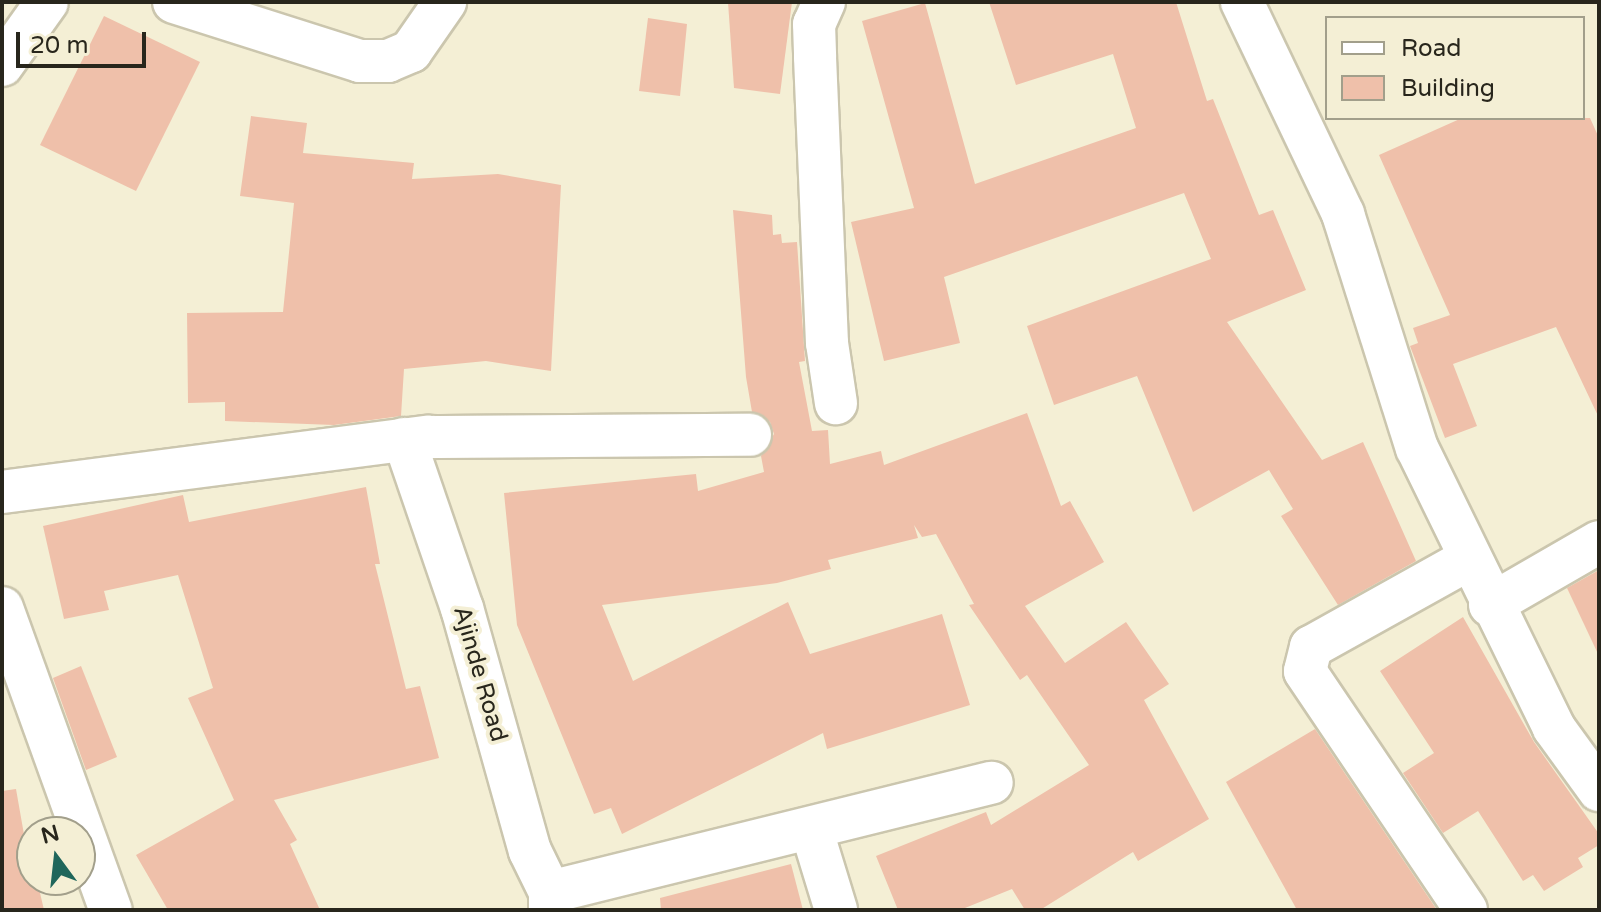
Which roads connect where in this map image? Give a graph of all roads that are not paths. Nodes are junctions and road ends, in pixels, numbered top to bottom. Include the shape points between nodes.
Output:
1 (47, 2) edge
2 (174, 2) edge
3 (445, 2) edge
4 (824, 2) edge
5 (1242, 2) edge
6 (2, 65) edge
7 (836, 403) dead end
8 (750, 435) dead end
9 (404, 439) junction
10 (2, 492) edge
11 (1599, 542) edge
12 (1469, 559) junction
13 (1490, 605) junction
14 (2, 608) edge
15 (992, 783) dead end
16 (1599, 790) edge
17 (811, 828) junction
18 (550, 901) edge
19 (111, 910) edge
20 (836, 910) edge
21 (1466, 910) edge

1 - 6 street
2 - 3 street via 360,61 388,61 411,51
4 - 7 street via 814,24 827,343
5 - 12 street via 1343,214 1417,448
8 - 9 street
9 - 10 street
9 - 18 street, Ajinde Road via 462,608 530,851
11 - 13 street
12 - 13 street
12 - 21 street via 1311,647 1305,671
13 - 16 street via 1554,728
14 - 19 street
15 - 17 street
17 - 18 street
17 - 20 street

